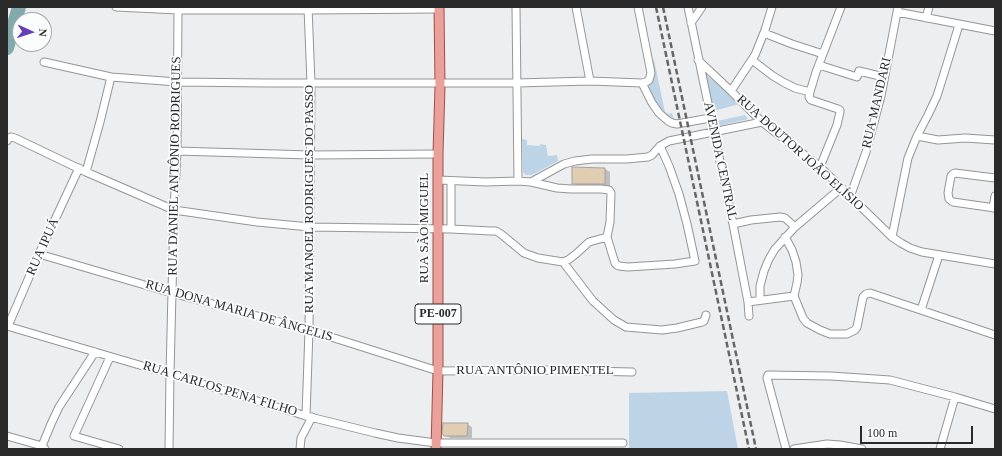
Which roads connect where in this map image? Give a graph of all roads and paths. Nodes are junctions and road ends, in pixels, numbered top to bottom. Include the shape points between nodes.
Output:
1 (116, 7) edge
2 (516, 7) edge
3 (576, 7) edge
4 (638, 7) edge
5 (688, 7) edge
6 (702, 7) edge
7 (772, 7) edge
8 (841, 7) edge
9 (929, 7) edge
10 (178, 8) edge
11 (439, 8) edge
12 (308, 9) edge
13 (898, 10) edge
14 (926, 18) junction
15 (691, 23) junction
16 (959, 25) junction
17 (995, 31) edge
18 (764, 34) junction
19 (823, 54) junction
20 (698, 60) junction
21 (752, 60) junction
22 (44, 62) dead end
23 (819, 64) junction
24 (111, 77) junction
25 (884, 77) junction
26 (590, 81) junction
27 (177, 82) junction
28 (311, 83) junction
29 (440, 83) junction
30 (517, 83) junction
31 (642, 83) junction
32 (731, 91) junction
33 (810, 93) junction
34 (710, 118) junction
35 (762, 122) junction
36 (713, 132) junction
37 (917, 136) junction
38 (8, 140) edge
39 (995, 140) edge
40 (660, 146) junction
41 (177, 151) junction
42 (438, 154) junction
43 (310, 155) junction
44 (820, 167) junction
45 (79, 168) junction
46 (86, 172) junction
47 (995, 178) edge
48 (438, 180) junction
49 (451, 181) junction
50 (518, 181) junction
51 (531, 182) junction
52 (841, 188) junction
53 (995, 196) edge
54 (850, 197) junction
55 (994, 208) edge
56 (174, 210) junction
57 (733, 224) junction
58 (310, 227) junction
59 (795, 227) junction
60 (438, 229) junction
61 (451, 229) junction
62 (892, 236) junction
63 (608, 237) junction
64 (785, 237) junction
65 (39, 254) junction
66 (938, 255) junction
67 (563, 262) junction
68 (995, 264) edge
69 (172, 293) junction
70 (794, 296) junction
71 (760, 300) junction
72 (748, 302) junction
73 (920, 310) junction
74 (706, 315) dead end
75 (749, 316) dead end
76 (8, 326) edge
77 (309, 330) junction
78 (995, 335) edge
79 (95, 352) junction
80 (110, 357) junction
81 (438, 371) junction
82 (632, 372) dead end
83 (170, 374) junction
84 (956, 398) junction
85 (995, 409) edge
86 (309, 416) junction
87 (7, 436) edge
88 (24, 441) junction
89 (623, 443) dead end
90 (436, 446) edge
91 (43, 448) edge
92 (23, 449) edge
93 (119, 449) edge
94 (169, 449) edge
95 (300, 449) edge
96 (786, 449) edge
97 (794, 449) edge
98 (862, 449) edge
99 (940, 449) edge

1 - 10 street
2 - 30 street
3 - 26 street
4 - 31 street via 652,73 649,80
5 - 15 street, AVENIDA CENTRAL
6 - 15 street
7 - 18 street
8 - 19 street
9 - 14 street
10 - 12 street
10 - 27 street, RUA DANIEL ANTÔNIO RODRIGUES
11 - 12 street
11 - 29 main road, RUA SÃO MIGUEL / PE-007
12 - 28 street, RUA MANOEL RODRIGUES DO PASSO
13 - 14 street
13 - 25 street, RUA MANDARI
14 - 16 street
15 - 20 street, AVENIDA CENTRAL
16 - 17 street
16 - 37 street via 937,96
18 - 19 street
18 - 21 street
19 - 23 street
20 - 32 street, RUA DOUTOR JOÃO ELÍSIO
20 - 34 street, AVENIDA CENTRAL
21 - 32 street
21 - 33 street via 783,82
22 - 24 street
23 - 25 street via 856,77 859,71
23 - 33 street
24 - 27 street
24 - 46 street
25 - 54 street, RUA MANDARI via 867,146
26 - 30 street
26 - 31 street
27 - 28 street
27 - 41 street, RUA DANIEL ANTÔNIO RODRIGUES
28 - 29 street
28 - 43 street, RUA MANOEL RODRIGUES DO PASSO
29 - 30 street
29 - 42 main road, RUA SÃO MIGUEL / PE-007
30 - 50 street
31 - 34 street via 652,103 668,121 677,124
32 - 35 street, RUA DOUTOR JOÃO ELÍSIO
33 - 44 street via 811,100 840,110
34 - 36 street, AVENIDA CENTRAL
35 - 36 street
35 - 44 street, RUA DOUTOR JOÃO ELÍSIO
36 - 40 street via 669,141
36 - 57 street, AVENIDA CENTRAL
37 - 39 street via 938,140
37 - 62 street via 908,158
38 - 45 street via 15,138
40 - 51 street via 652,155 643,157 592,159 564,164
40 - 63 street via 679,194 695,261 619,266 615,263
41 - 43 street
41 - 56 street, RUA DANIEL ANTÔNIO RODRIGUES
42 - 43 street
42 - 48 main road, RUA SÃO MIGUEL / PE-007
43 - 58 street, RUA MANOEL RODRIGUES DO PASSO
44 - 52 street, RUA DOUTOR JOÃO ELÍSIO
45 - 46 street
45 - 65 street, RUA IPUÁ
46 - 56 street
47 - 55 street via 955,173 951,176 948,193 949,199 953,202
48 - 49 street
48 - 60 main road, RUA SÃO MIGUEL / PE-007
49 - 50 street
49 - 61 street, RUA SÃO MIGUEL
50 - 51 street
51 - 63 street via 557,188 609,190 611,193
52 - 54 street, RUA DOUTOR JOÃO ELÍSIO
52 - 59 street
53 - 55 street
54 - 62 street, RUA DOUTOR JOÃO ELÍSIO
56 - 58 street
56 - 69 street, RUA DANIEL ANTÔNIO RODRIGUES
57 - 59 street via 780,217
57 - 72 street, AVENIDA CENTRAL
58 - 60 street
58 - 77 street, RUA MANOEL RODRIGUES DO PASSO
59 - 64 street
60 - 61 street
60 - 81 main road, RUA SÃO MIGUEL / PE-007
61 - 67 street via 496,231 524,253
62 - 66 street, RUA DOUTOR JOÃO ELÍSIO via 910,248
63 - 67 street via 589,242
64 - 70 street via 792,250 798,275
64 - 71 street via 769,259 764,271
65 - 69 street, RUA DONA MARIA DE ÂNGELIS
65 - 76 street, RUA IPUÁ
66 - 68 street, RUA DOUTOR JOÃO ELÍSIO
66 - 73 street
67 - 74 street via 593,301 626,327 662,330 678,328 704,321
69 - 77 street, RUA DONA MARIA DE ÂNGELIS
69 - 83 street, RUA DANIEL ANTÔNIO RODRIGUES
70 - 71 street
70 - 73 street via 807,323 830,334 846,334 855,330 863,296 866,294 870,293
71 - 72 street
72 - 75 street, AVENIDA CENTRAL
73 - 78 street
76 - 79 street, RUA CARLOS PENA FILHO
77 - 81 street, RUA DONA MARIA DE ÂNGELIS
77 - 86 street, RUA MANOEL RODRIGUES DO PASSO
79 - 80 street, RUA CARLOS PENA FILHO
79 - 91 street via 60,407
80 - 83 street, RUA CARLOS PENA FILHO
80 - 93 street via 74,436
81 - 82 street, RUA ANTÔNIO PIMENTEL
81 - 90 main road, RUA SÃO MIGUEL / PE-007
83 - 86 street, RUA CARLOS PENA FILHO
83 - 94 street, RUA DANIEL ANTÔNIO RODRIGUES
84 - 85 street
84 - 96 street via 890,380 768,375
84 - 99 street
86 - 90 street, RUA CARLOS PENA FILHO via 375,434
86 - 95 street, RUA MANOEL RODRIGUES DO PASSO
87 - 88 street
88 - 91 street
88 - 92 street
89 - 90 street, RUA CARLOS PENA FILHO
97 - 98 street via 827,444

